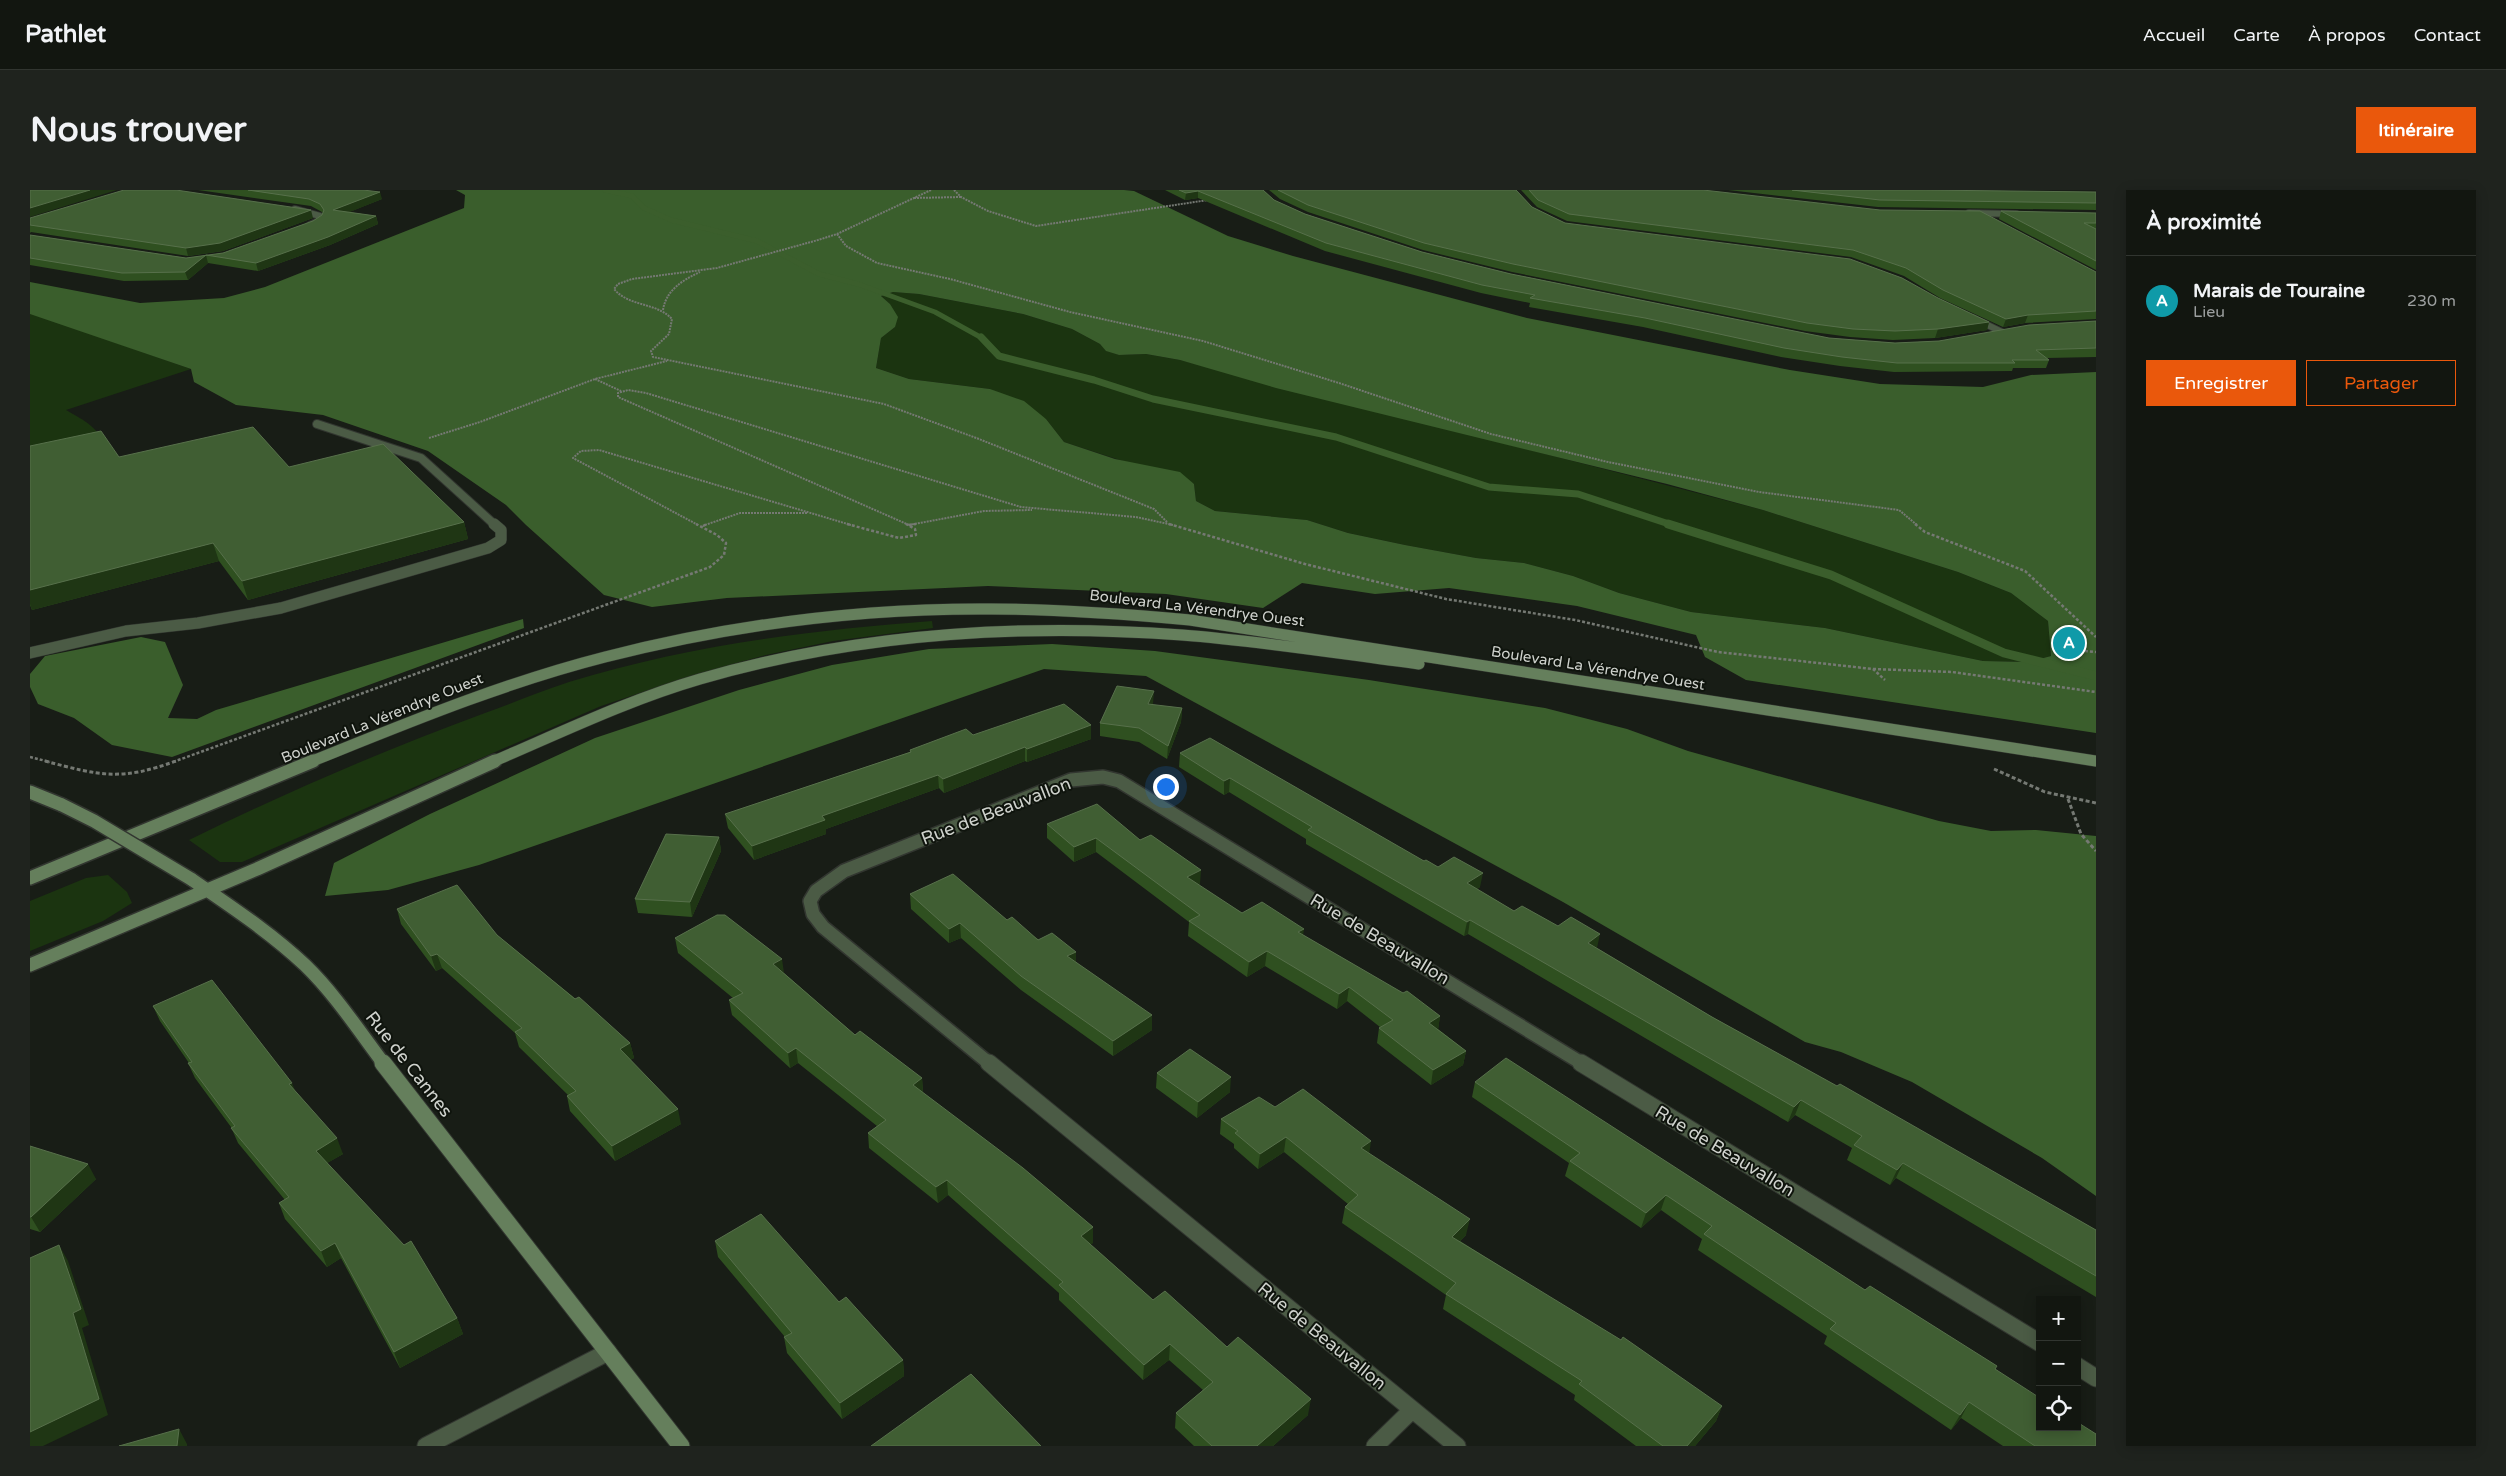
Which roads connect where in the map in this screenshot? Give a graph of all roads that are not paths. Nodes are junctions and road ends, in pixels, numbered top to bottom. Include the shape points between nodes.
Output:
1 (290, 208) edge
2 (1960, 213) edge
3 (1979, 214) junction
4 (2028, 214) edge
5 (1992, 221) edge
6 (304, 227) edge
7 (1962, 313) edge
8 (1985, 336) edge
9 (317, 424) dead end
10 (30, 653) edge
11 (1660, 694) junction
12 (2096, 761) edge
13 (30, 792) edge
14 (207, 806) junction
15 (30, 870) edge
16 (30, 878) edge
17 (208, 890) junction
18 (30, 965) edge
19 (2037, 1341) edge
20 (608, 1352) junction
21 (2081, 1369) edge
22 (2096, 1378) edge
23 (1412, 1410) junction
24 (426, 1446) edge
25 (681, 1446) edge
26 (1375, 1446) edge
27 (1457, 1446) edge

1 - 6 street via 320,216 319,221
2 - 3 street
3 - 4 street
3 - 5 street
7 - 8 street via 2006,331
9 - 10 street via 421,458 501,530 501,540 488,548 281,608 198,623 126,631
11 - 12 main road, Boulevard La Vérendrye Ouest
11 - 14 main road, Boulevard La Vérendrye Ouest via 1274,632 1138,614 992,608 875,612 711,633 579,664 458,703
11 - 17 main road via 1173,635 1078,631 1002,633 848,648 721,674 642,699
13 - 17 main road, Rue de Cannes, bridge via 94,821
14 - 15 main road
14 - 16 main road, Boulevard La Vérendrye Ouest
17 - 18 main road via 160,913
17 - 20 main road, Rue de Cannes via 271,934 298,956 320,981
19 - 23 street, Rue de Beauvallon via 1119,782 1103,777 1071,780 844,871 816,891 810,901 823,927
20 - 24 street
20 - 25 main road, Rue de Cannes
21 - 22 street
23 - 26 street
23 - 27 street, Rue de Beauvallon

